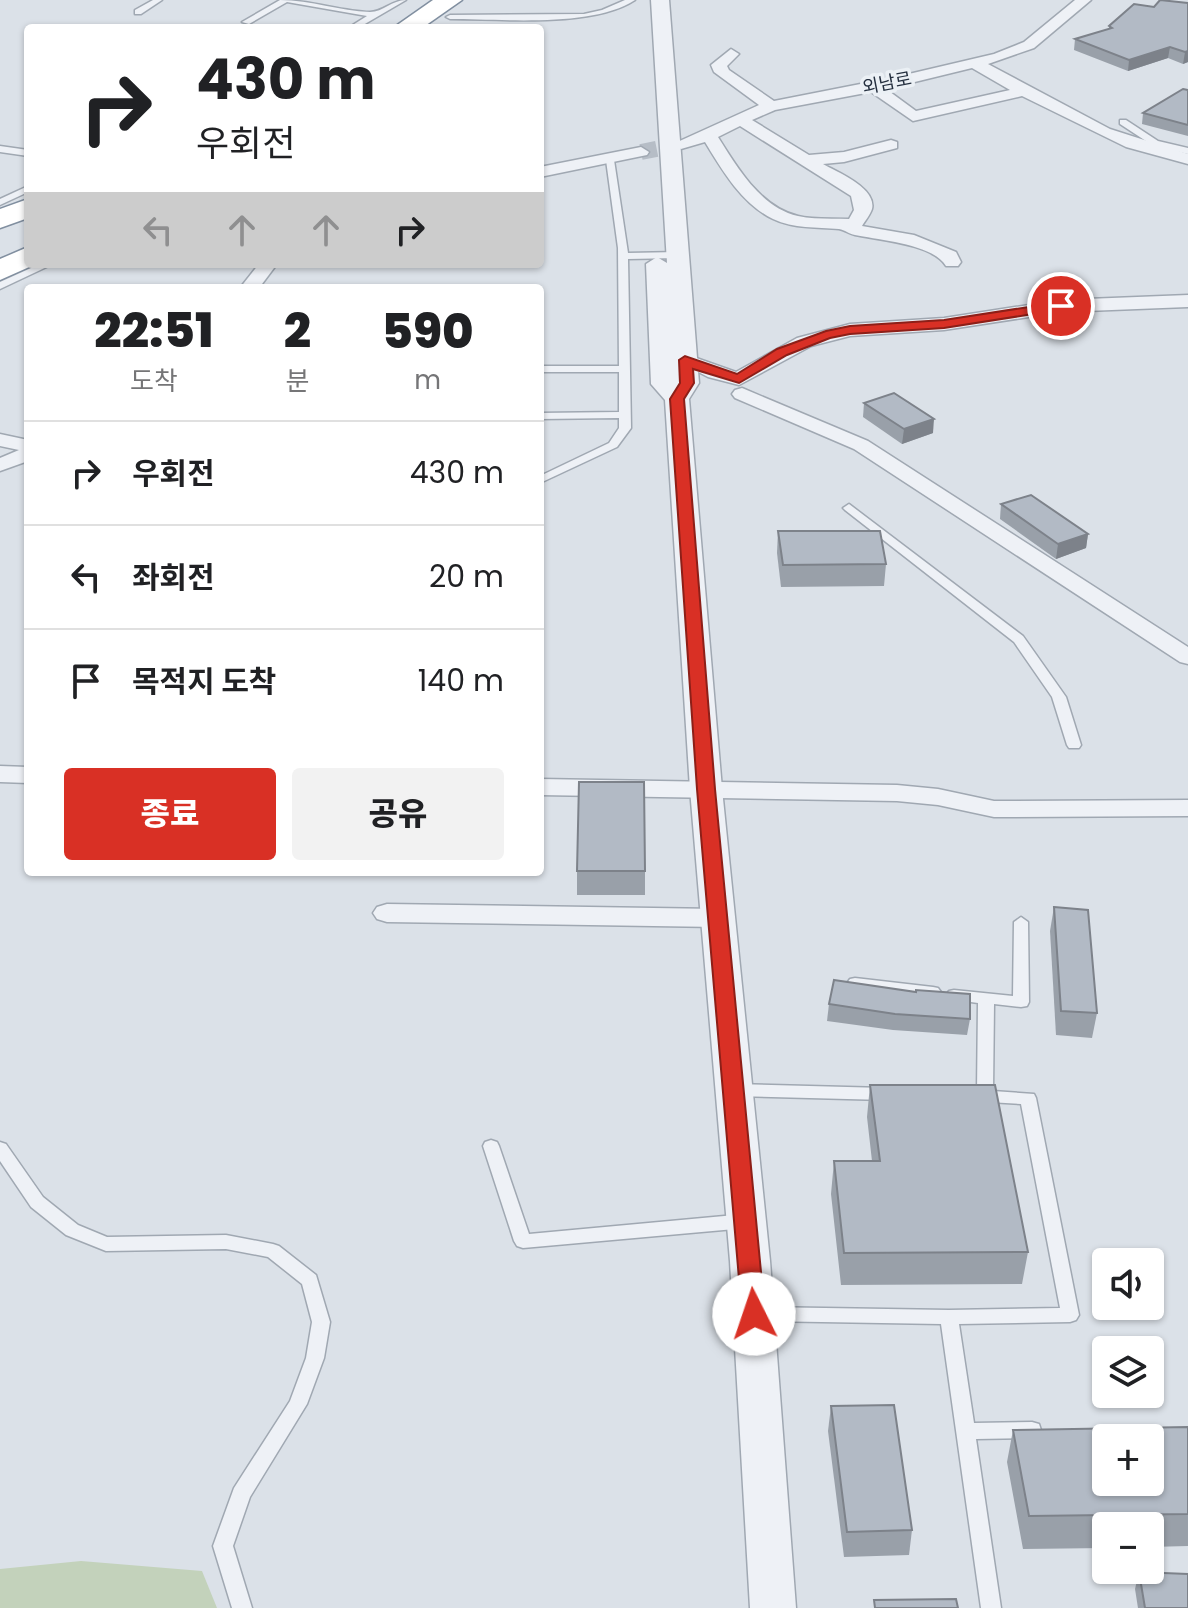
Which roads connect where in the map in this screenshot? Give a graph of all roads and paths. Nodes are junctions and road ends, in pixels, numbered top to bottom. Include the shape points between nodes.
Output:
1 (158, 0) edge
2 (286, 0) edge
3 (402, 0) edge
4 (631, 0) edge
5 (643, 0) edge
6 (660, 0) edge
7 (1084, 0) edge
8 (450, 8) edge
9 (475, 8) edge
10 (383, 10) junction
11 (138, 12) dead end
12 (374, 15) junction
13 (401, 20) edge
14 (246, 22) dead end
15 (359, 24) edge
16 (435, 24) edge
17 (461, 24) edge
18 (731, 54) dead end
19 (974, 63) junction
20 (873, 86) junction
21 (1025, 91) junction
22 (771, 106) junction
23 (741, 120) junction
24 (1123, 122) dead end
25 (709, 136) junction
26 (681, 144) tunnel mouth
27 (891, 145) dead end
28 (0, 149) edge
29 (1188, 151) edge
30 (24, 152) edge
31 (641, 152) tunnel mouth
32 (1188, 159) edge
33 (610, 160) junction
34 (805, 160) junction
35 (544, 171) edge
36 (24, 191) edge
37 (0, 202) edge
38 (24, 210) edge
39 (0, 219) edge
40 (853, 224) junction
41 (24, 226) edge
42 (0, 239) edge
43 (24, 239) edge
44 (0, 252) edge
45 (667, 255) junction
46 (623, 256) junction
47 (24, 258) edge
48 (952, 262) dead end
49 (39, 268) edge
50 (265, 268) edge
51 (0, 271) edge
52 (252, 284) edge
53 (0, 286) edge
54 (1188, 301) edge
55 (685, 360) junction
56 (544, 369) edge
57 (626, 369) junction
58 (742, 394) dead end
59 (677, 399) junction
60 (626, 415) junction
61 (544, 416) edge
62 (0, 440) edge
63 (24, 445) edge
64 (24, 456) edge
65 (0, 465) edge
66 (544, 478) edge
67 (849, 508) dead end
68 (1188, 657) edge
69 (1074, 745) dead end
70 (0, 774) edge
71 (24, 775) edge
72 (544, 787) edge
73 (706, 789) junction
74 (1188, 808) edge
75 (387, 913) dead end
76 (718, 918) junction
77 (1021, 922) dead end
78 (855, 983) edge
79 (986, 998) junction
80 (734, 1090) junction
81 (906, 1095) edge
82 (954, 1096) edge
83 (985, 1097) junction
84 (491, 1146) dead end
85 (0, 1148) edge
86 (746, 1221) junction
87 (754, 1314) junction
88 (949, 1317) junction
89 (1045, 1430) edge
90 (965, 1431) junction
91 (242, 1608) edge
92 (773, 1608) edge
93 (991, 1608) edge

1 - 11 lane
2 - 12 lane
2 - 14 lane
3 - 10 lane
4 - 9 lane via 584,16
5 - 45 street
6 - 45 street
7 - 19 street, 외남로 via 1029,45
8 - 9 lane
8 - 13 highway
9 - 16 highway
9 - 17 lane
10 - 12 lane
10 - 13 lane
12 - 15 lane
18 - 22 street via 719,65 722,72
19 - 20 street, 외남로
19 - 21 street
20 - 21 street via 913,116
20 - 22 street, 외남로
21 - 32 street via 1113,137
22 - 23 street, 외남로
23 - 25 street, 외남로
23 - 34 street
24 - 29 lane via 1155,143
25 - 26 street, 외남로
25 - 40 street via 732,172 774,212 791,220
27 - 34 street via 857,155
28 - 30 lane
31 - 33 street
33 - 35 street
33 - 46 lane
34 - 40 street via 857,192 863,210
36 - 37 lane
38 - 39 highway
40 - 48 street via 865,233 925,244
41 - 42 highway
43 - 44 highway
45 - 46 lane
45 - 55 street
45 - 59 street via 663,384
46 - 57 lane
47 - 51 highway
49 - 53 lane
50 - 52 street
54 - 55 street via 1061,306 944,324 850,330 793,347 739,379
55 - 59 street via 687,383
56 - 57 lane
57 - 60 lane
58 - 68 street via 861,445
59 - 73 street
60 - 61 lane
60 - 66 lane via 622,437 613,445
62 - 63 street
64 - 65 street
67 - 69 lane via 1019,639 1059,697
70 - 71 street
72 - 73 street
73 - 74 street via 897,793 994,809
73 - 76 street
75 - 76 street
76 - 80 street
77 - 79 lane via 1021,1002
78 - 79 lane
79 - 83 lane
80 - 81 lane
80 - 86 street
82 - 83 lane
83 - 88 lane via 1028,1098 1070,1315
84 - 86 lane via 523,1241
85 - 91 lane via 37,1202 83,1235 106,1244 226,1242 273,1251 310,1280 321,1322 315,1358 298,1404 241,1494 223,1546
86 - 87 street
87 - 88 lane
87 - 92 street
88 - 90 lane
89 - 90 lane
90 - 93 lane

